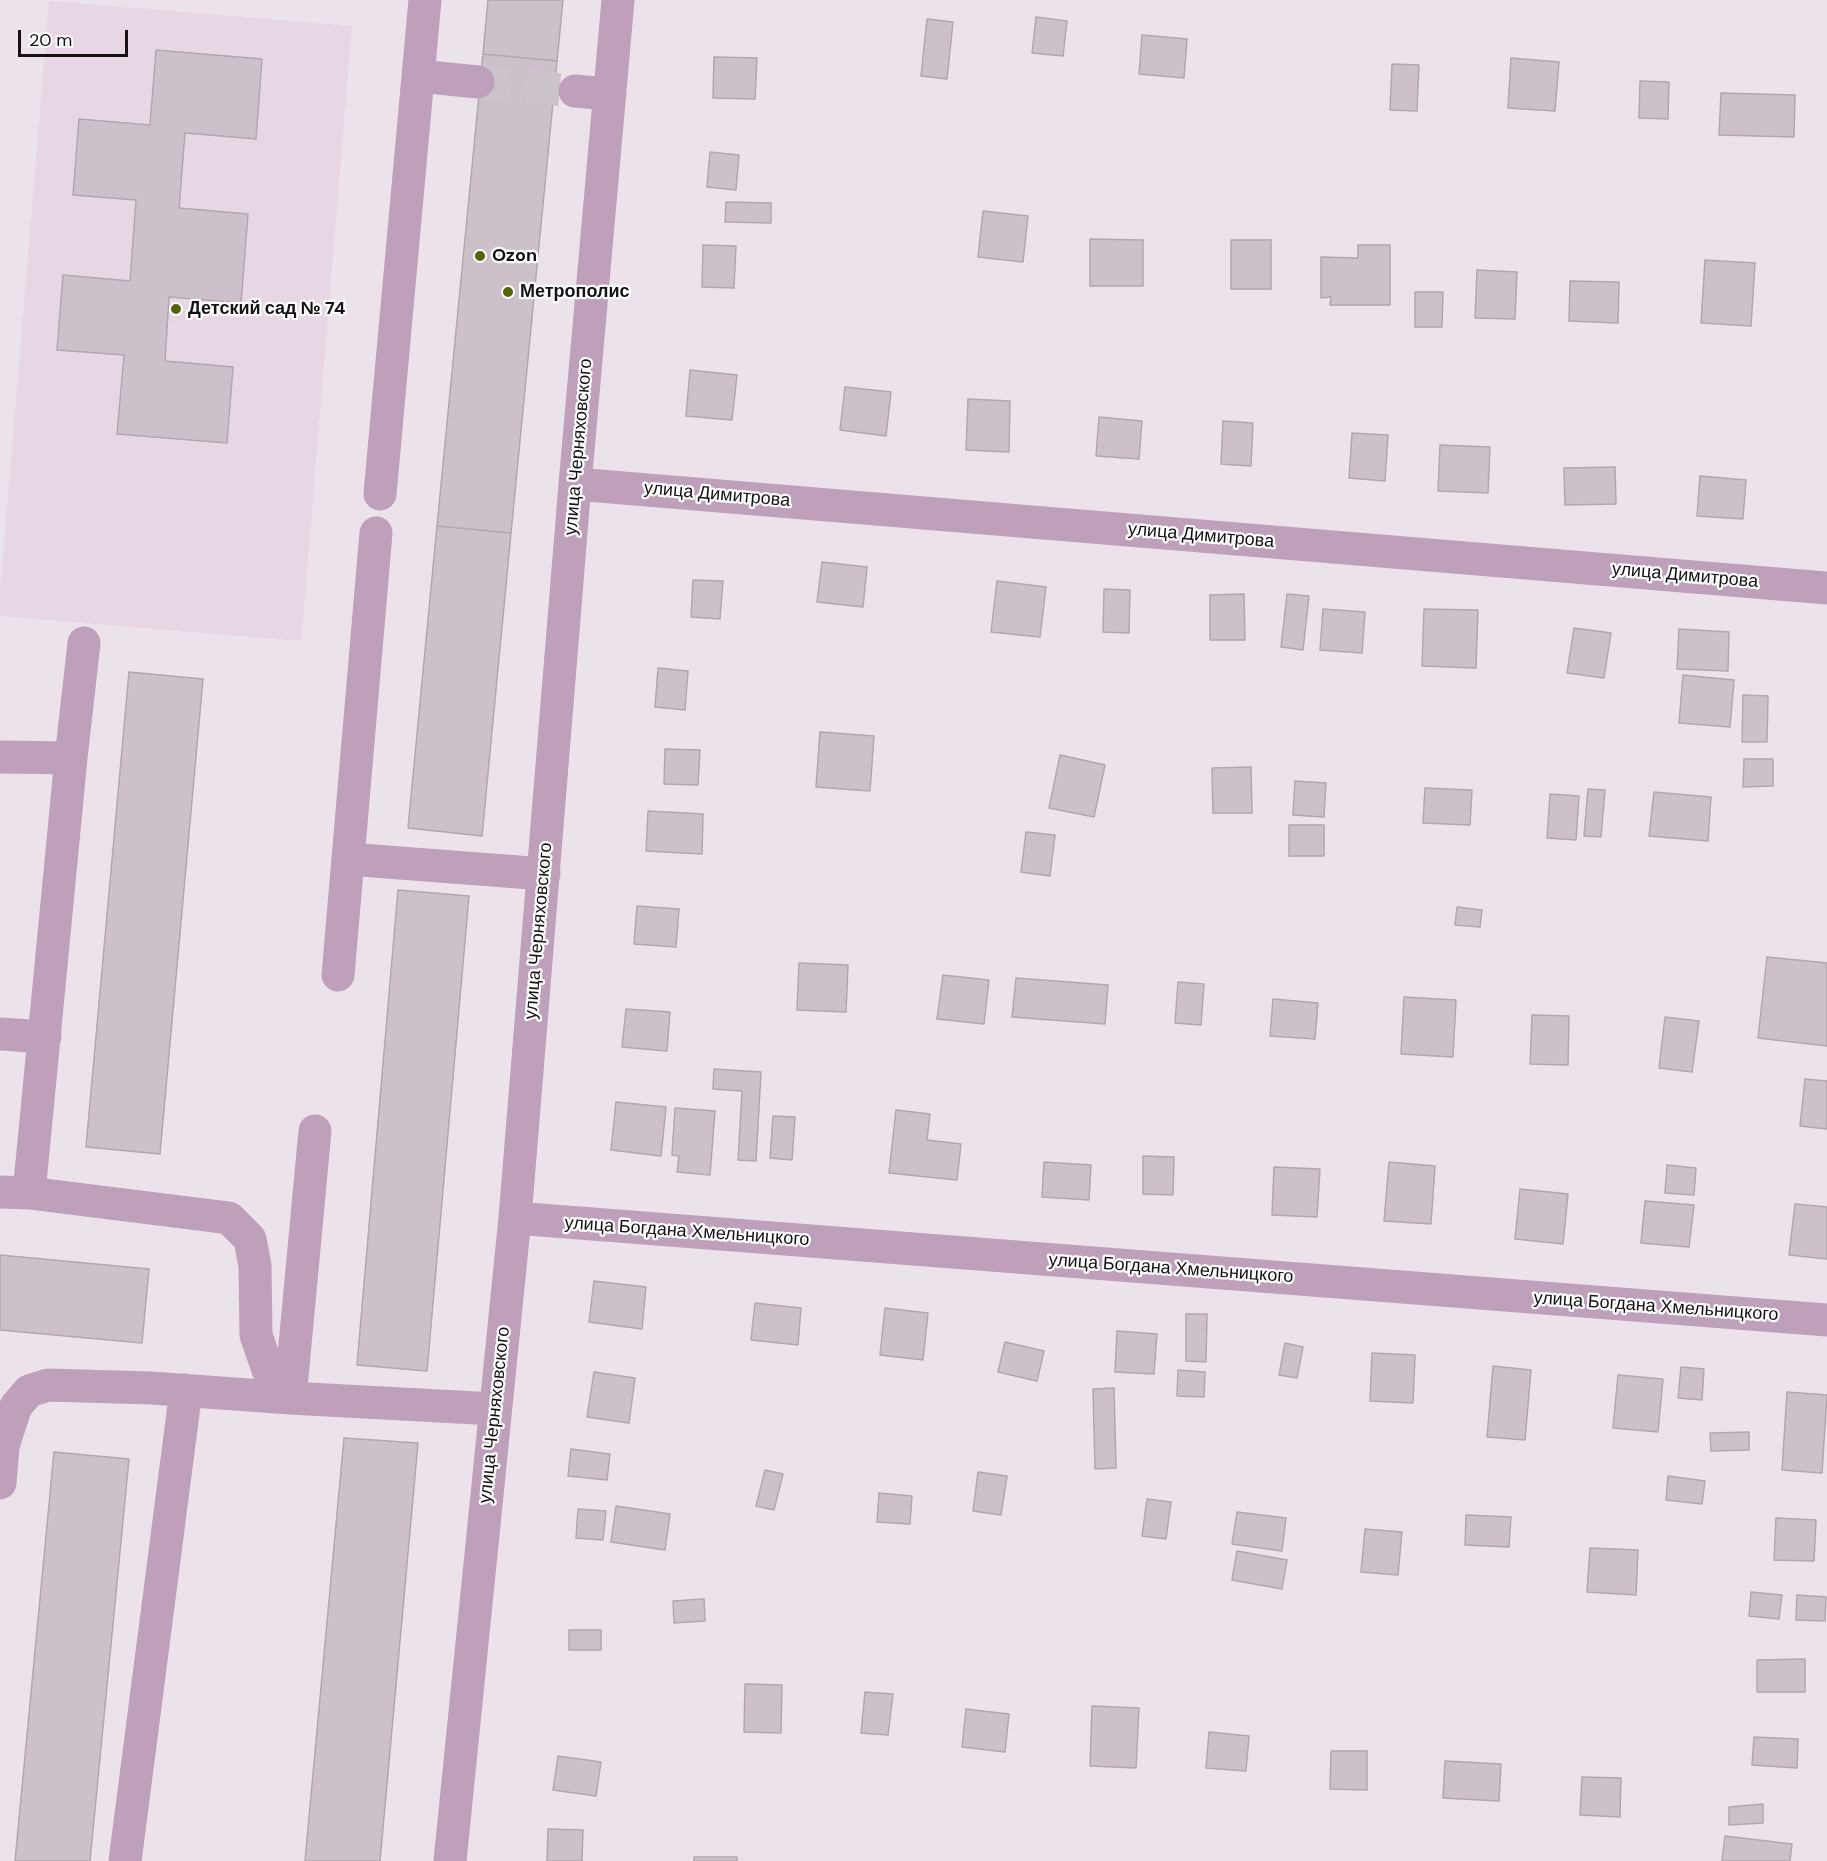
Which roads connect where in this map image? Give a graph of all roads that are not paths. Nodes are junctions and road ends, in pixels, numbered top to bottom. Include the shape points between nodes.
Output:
1 (425, 0) edge
2 (618, 0) edge
3 (418, 76) junction
4 (478, 81) tunnel mouth
5 (575, 91) tunnel mouth
6 (610, 93) junction
7 (575, 484) junction
8 (380, 494) dead end
9 (376, 533) dead end
10 (1827, 588) edge
11 (84, 643) dead end
12 (0, 758) edge
13 (71, 758) junction
14 (348, 859) junction
15 (544, 874) junction
16 (338, 975) dead end
17 (0, 1034) edge
18 (45, 1037) junction
19 (315, 1131) dead end
20 (14, 1192) edge
21 (515, 1218) junction
22 (1827, 1320) edge
23 (186, 1390) junction
24 (290, 1398) junction
25 (495, 1409) junction
26 (0, 1483) edge
27 (125, 1861) edge
28 (450, 1861) edge

1 - 3 street
2 - 6 street, улица Черняховского
3 - 4 street
3 - 8 street
5 - 6 street
6 - 7 street, улица Черняховского
7 - 10 street, улица Димитрова
7 - 15 street, улица Черняховского
9 - 14 street
11 - 13 street
12 - 13 street
13 - 18 street
14 - 15 street
14 - 16 street
15 - 21 street, улица Черняховского
17 - 18 street
18 - 20 street
19 - 24 street
20 - 24 street via 229,1218 249,1239 255,1266 256,1335 268,1370
21 - 22 street, улица Богдана Хмельницкого
21 - 25 street, улица Черняховского
23 - 24 street
23 - 26 street via 48,1385 29,1392 16,1406 3,1446
23 - 27 street
24 - 25 street
25 - 28 street, улица Черняховского

